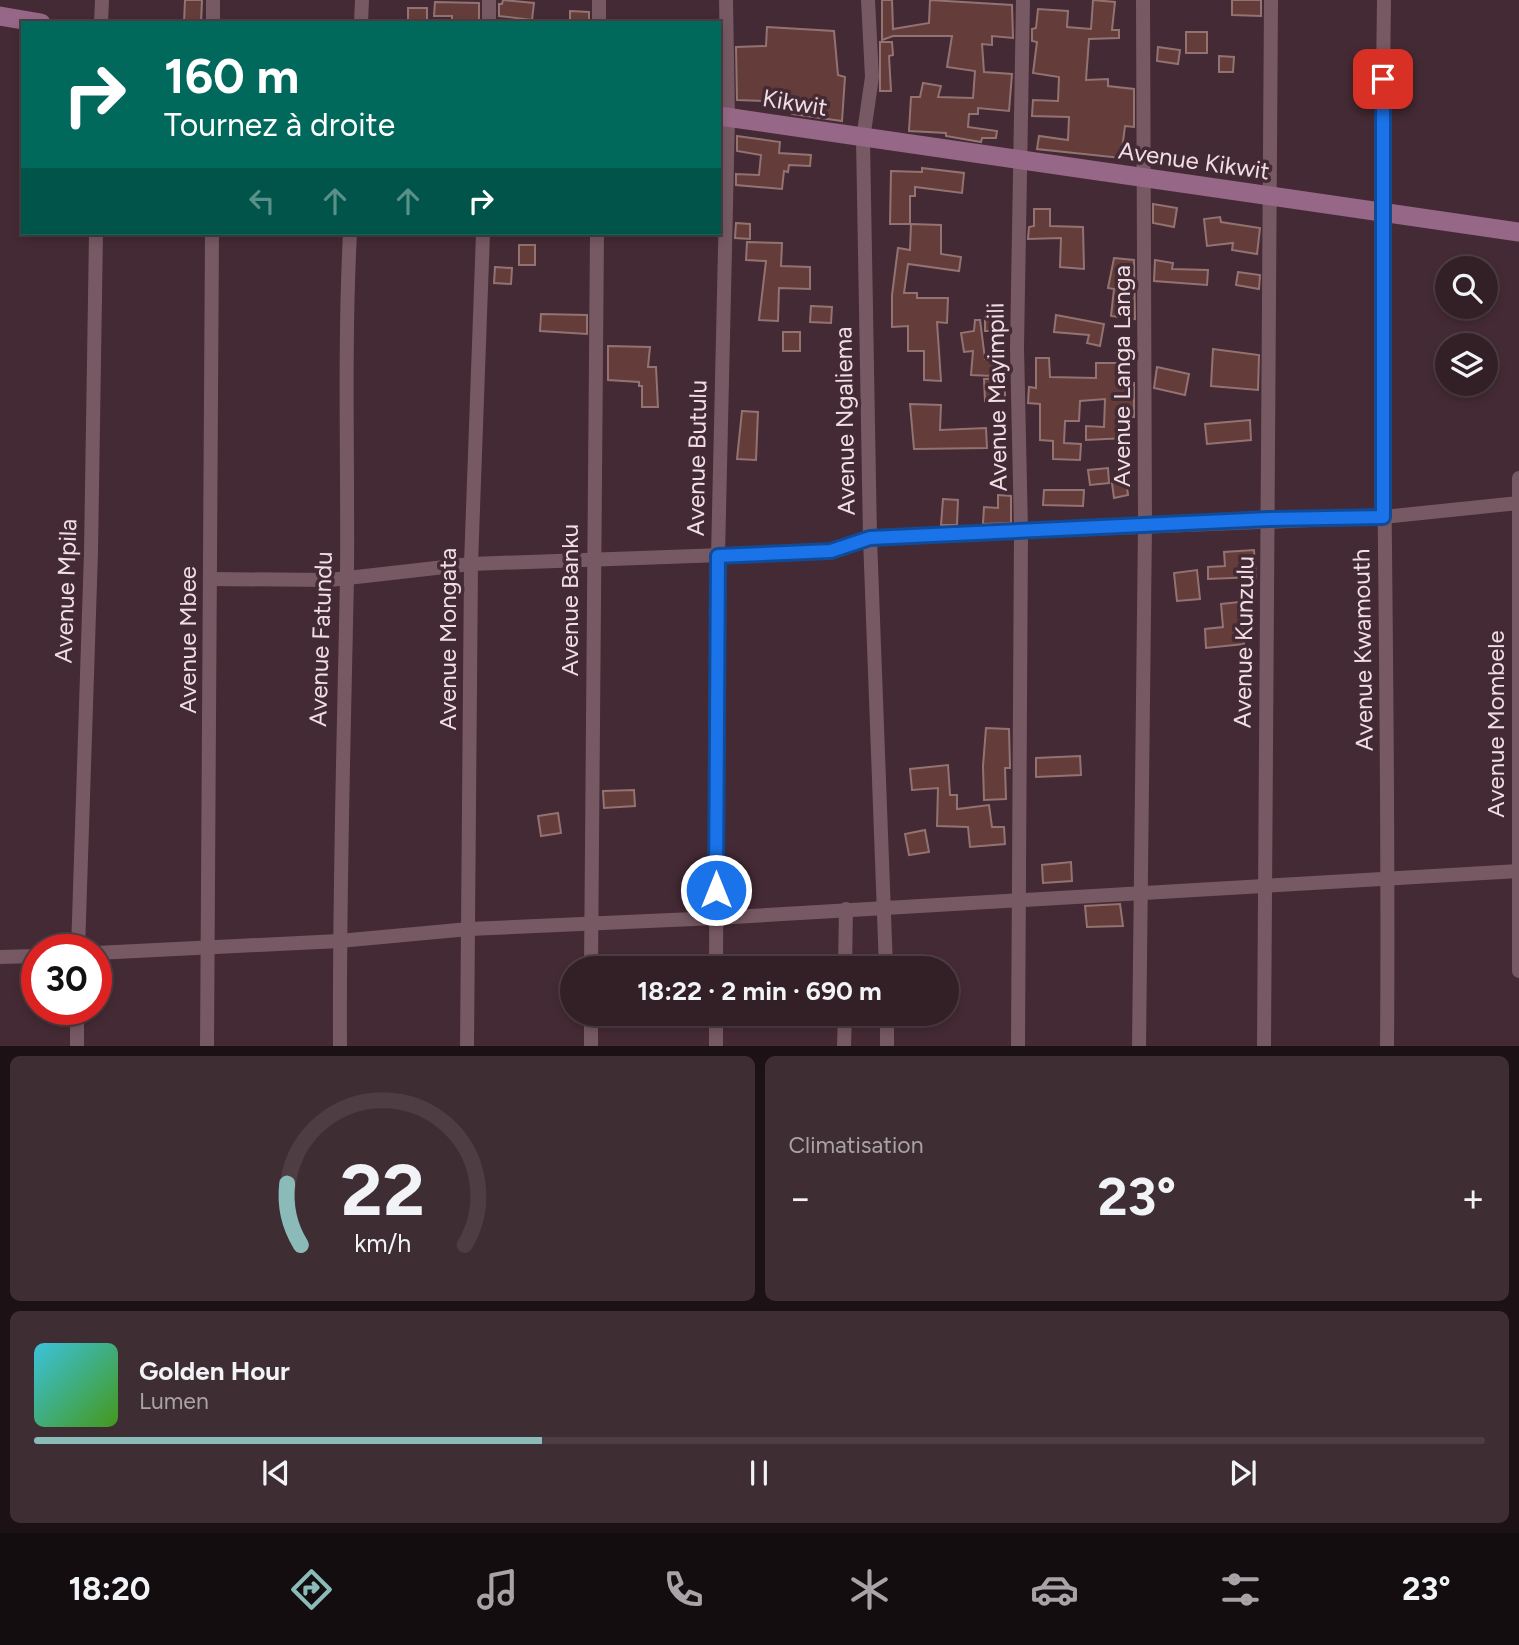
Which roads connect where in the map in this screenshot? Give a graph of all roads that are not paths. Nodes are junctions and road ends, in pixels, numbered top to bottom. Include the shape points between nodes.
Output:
1 (102, 0) edge
2 (214, 0) edge
3 (362, 0) edge
4 (489, 0) edge
5 (599, 0) edge
6 (726, 0) edge
7 (867, 0) edge
8 (1023, 0) edge
9 (1143, 0) edge
10 (1271, 0) edge
11 (1384, 0) edge
12 (0, 16) edge
13 (29, 21) edge
14 (101, 21) edge
15 (213, 21) edge
16 (361, 21) edge
17 (489, 21) edge
18 (599, 21) edge
19 (724, 117) edge
20 (863, 139) junction
21 (1022, 160) junction
22 (1144, 179) junction
23 (1268, 196) junction
24 (1381, 212) junction
25 (1519, 232) edge
26 (96, 235) edge
27 (212, 235) edge
28 (350, 235) edge
29 (483, 235) edge
30 (597, 235) edge
31 (1519, 478) edge
32 (1519, 503) edge
33 (1383, 517) junction
34 (1269, 519) junction
35 (1145, 526) junction
36 (1021, 531) junction
37 (870, 538) junction
38 (718, 556) junction
39 (593, 560) junction
40 (471, 564) junction
41 (347, 577) junction
42 (211, 579) junction
43 (1519, 871) edge
44 (1389, 877) junction
45 (1263, 887) junction
46 (1141, 891) junction
47 (1021, 899) junction
48 (885, 907) junction
49 (846, 909) junction
50 (716, 918) junction
51 (591, 925) junction
52 (469, 929) junction
53 (79, 934) edge
54 (339, 941) junction
55 (209, 949) junction
56 (112, 952) edge
57 (21, 956) edge
58 (591, 956) edge
59 (716, 956) edge
60 (845, 956) edge
61 (886, 956) edge
62 (0, 957) edge
63 (1519, 971) edge
64 (77, 1025) edge
65 (591, 1026) edge
66 (716, 1026) edge
67 (845, 1026) edge
68 (887, 1026) edge
69 (77, 1046) edge
70 (207, 1046) edge
71 (340, 1046) edge
72 (467, 1046) edge
73 (591, 1046) edge
74 (716, 1046) edge
75 (844, 1046) edge
76 (887, 1046) edge
77 (1018, 1046) edge
78 (1139, 1046) edge
79 (1264, 1046) edge
80 (1387, 1046) edge

1 - 14 street
2 - 15 street
3 - 16 street
4 - 17 street
5 - 18 street
6 - 19 street, Avenue Butulu
7 - 20 street, Avenue Ngaliema via 872,77
8 - 21 street, Avenue Mayimpili
9 - 22 street, Avenue Langa Langa
10 - 23 street
11 - 24 street, Avenue Kwamouth
12 - 13 main road
19 - 20 main road, Kikwit
19 - 38 street, Avenue Butulu
20 - 21 main road, Avenue Kikwit
20 - 37 street, Avenue Ngaliema
21 - 22 main road, Avenue Kikwit
21 - 36 street, Avenue Mayimpili via 1017,346
22 - 23 main road, Avenue Kikwit
22 - 35 street, Avenue Langa Langa
23 - 24 main road, Avenue Kikwit
23 - 34 street, Avenue Kunzulu
24 - 25 main road, Avenue Kikwit
24 - 33 street, Avenue Kwamouth
26 - 53 street, Avenue Mpila
27 - 42 street, Avenue Mbee
28 - 41 street, Avenue Fatundu
29 - 40 street, Avenue Mongata
30 - 39 street, Avenue Banku
31 - 32 street, Avenue Mombele
32 - 33 street
32 - 43 street, Avenue Mombele
33 - 34 street
33 - 44 street, Avenue Kwamouth
34 - 35 street
34 - 45 street, Avenue Kunzulu
35 - 36 street
35 - 46 street, Avenue Langa Langa
36 - 37 street
36 - 47 street, Avenue Mayimpili
37 - 38 street via 831,551
37 - 48 street, Avenue Ngaliema
38 - 39 street
38 - 50 street, Avenue Butulu
39 - 40 street
39 - 51 street, Avenue Banku
40 - 41 street
40 - 52 street, Avenue Mongata
41 - 42 street
41 - 54 street, Avenue Fatundu
42 - 55 street, Avenue Mbee
43 - 44 street
43 - 63 street, Avenue Mombele
44 - 45 street
44 - 80 street, Avenue Kwamouth
45 - 46 street
45 - 79 street, Avenue Kunzulu
46 - 47 street
46 - 78 street, Avenue Langa Langa
47 - 48 street
47 - 77 street, Avenue Mayimpili
48 - 49 street
48 - 61 street, Avenue Ngaliema
49 - 50 street
49 - 60 street
50 - 51 street
50 - 59 street, Avenue Butulu
51 - 52 street
51 - 58 street, Avenue Banku
52 - 54 street
52 - 72 street, Avenue Mongata
54 - 55 street
54 - 71 street, Avenue Fatundu
55 - 56 street
55 - 70 street, Avenue Mbee
57 - 62 street
64 - 69 street
65 - 73 street
66 - 74 street
67 - 75 street
68 - 76 street

